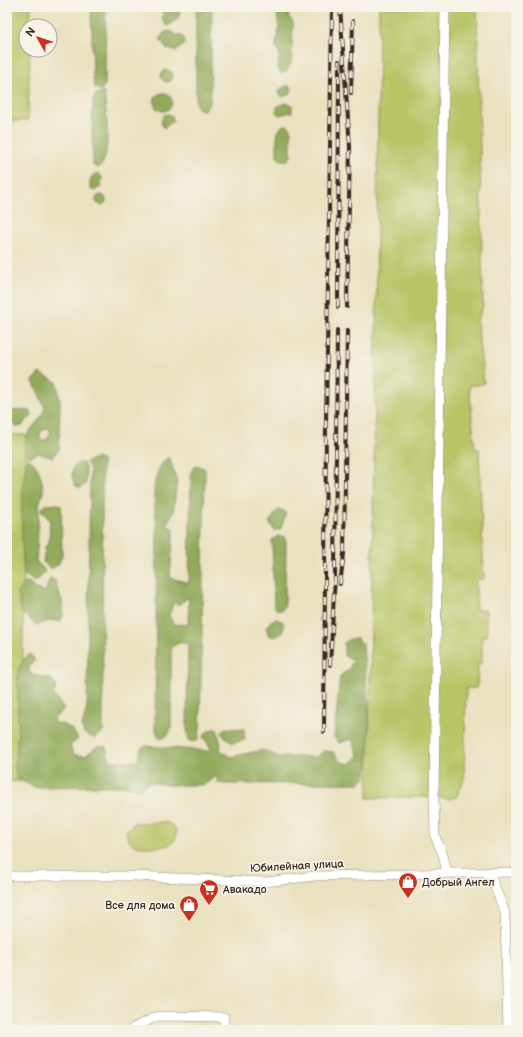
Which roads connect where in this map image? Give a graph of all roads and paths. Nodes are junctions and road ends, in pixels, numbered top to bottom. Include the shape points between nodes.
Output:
1 (445, 7) edge
2 (489, 872) junction
3 (516, 872) edge
4 (447, 873) junction
5 (7, 876) edge
6 (133, 1028) dead end
7 (224, 1030) edge
8 (508, 1030) edge

1 - 4 street via 434,796 435,836
2 - 3 street, Юбилейная улица
2 - 4 street, Юбилейная улица
2 - 8 street via 505,913
4 - 5 street, Юбилейная улица via 315,876 266,882 134,876
6 - 7 street via 158,1016 224,1017

